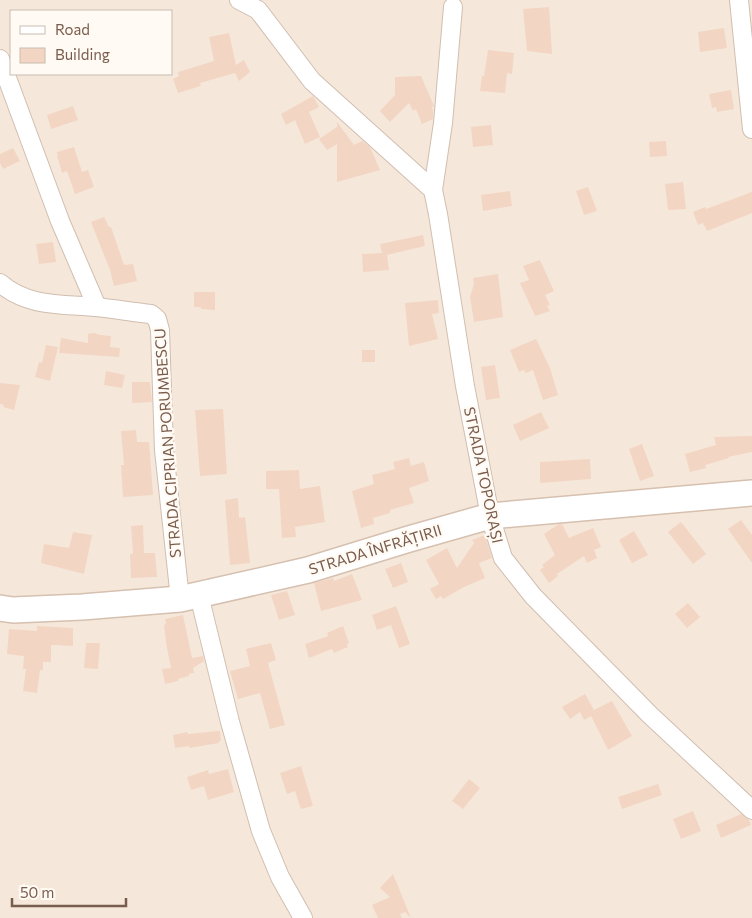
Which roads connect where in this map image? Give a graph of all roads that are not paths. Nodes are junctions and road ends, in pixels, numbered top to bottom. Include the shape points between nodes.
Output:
1 (239, 0) edge
2 (738, 0) edge
3 (453, 7) dead end
4 (0, 59) edge
5 (752, 129) edge
6 (432, 190) junction
7 (0, 283) edge
8 (97, 307) junction
9 (752, 493) edge
10 (490, 516) junction
11 (189, 597) junction
12 (0, 608) edge
13 (752, 810) edge
14 (303, 918) edge

1 - 6 street via 258,10 312,81
2 - 5 street
3 - 6 street, STRADA TOPORAȘI via 443,123
4 - 8 street via 60,220
6 - 10 street, STRADA TOPORAȘI
7 - 8 street, STRADA CIPRIAN PORUMBESCU via 11,293 45,304
8 - 11 street, STRADA CIPRIAN PORUMBESCU via 151,314 157,319 164,450
9 - 10 main road, STRADA ÎNFRĂȚIRII
10 - 11 main road, STRADA ÎNFRĂȚIRII via 308,570
10 - 13 street, STRADA TOPORAȘI via 503,558 533,596 650,715
11 - 12 main road, STRADA ÎNFRĂȚIRII via 82,607
11 - 14 street, STRADA CIPRIAN PORUMBESCU via 261,831 280,877

